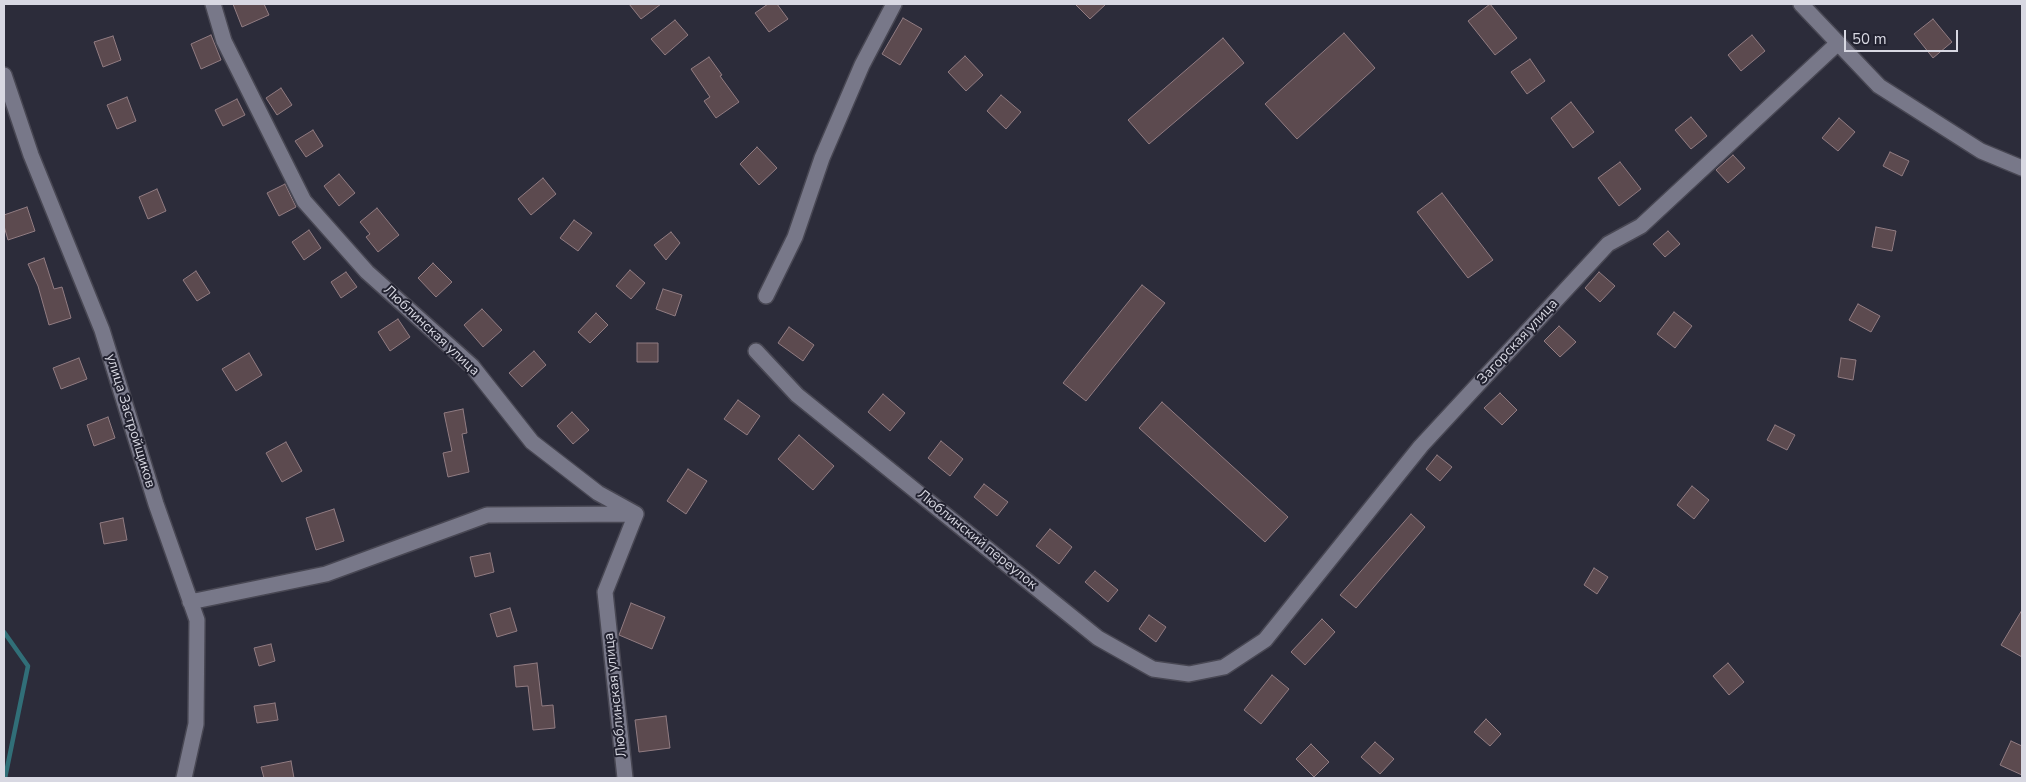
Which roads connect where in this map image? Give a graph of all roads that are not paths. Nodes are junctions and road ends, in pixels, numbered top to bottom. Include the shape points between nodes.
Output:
1 (214, 4) edge
2 (894, 4) edge
3 (1801, 4) edge
4 (1838, 43) junction
5 (4, 75) edge
6 (2022, 168) edge
7 (766, 296) dead end
8 (756, 351) dead end
9 (636, 514) junction
10 (190, 602) junction
11 (1224, 667) joint
12 (184, 778) edge
13 (625, 778) edge

1 - 9 street, Люблинская улица via 224,41 304,201 367,272 472,366 532,442 598,493
2 - 7 street via 862,64 822,158 795,237
3 - 4 street
4 - 6 street via 1879,86 1981,151
4 - 11 street, Загорская улица via 1641,226 1608,244 1421,446 1265,640
5 - 10 street, улица Застройщиков via 30,155 102,330
8 - 11 street, Люблинский переулок via 798,395 1098,638 1153,669 1189,674
9 - 10 street via 487,516 326,574
9 - 13 street, Люблинская улица via 605,592
10 - 12 street, улица Застройщиков via 197,620 196,724

